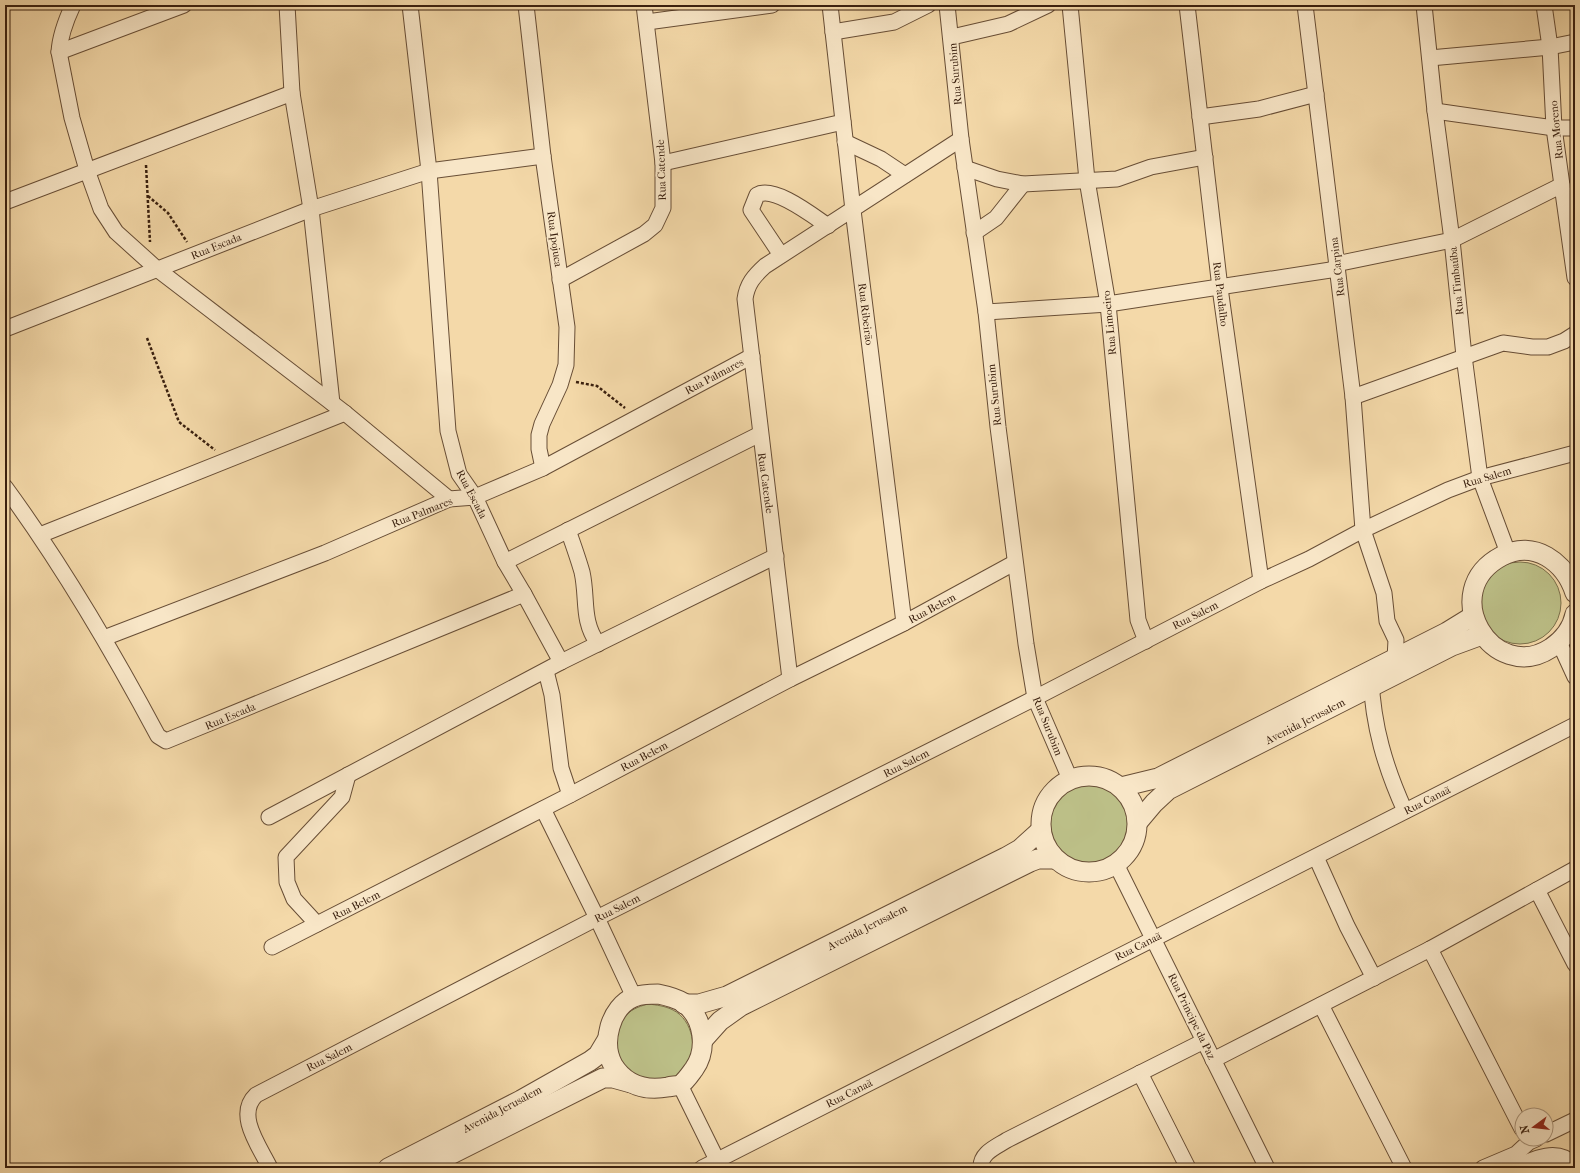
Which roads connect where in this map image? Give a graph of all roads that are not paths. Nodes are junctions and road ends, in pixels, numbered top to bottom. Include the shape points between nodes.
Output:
1 (73, 5) edge
2 (184, 5) edge
3 (287, 5) edge
4 (410, 5) edge
5 (526, 5) edge
6 (644, 5) edge
7 (772, 5) edge
8 (830, 5) edge
9 (928, 5) edge
10 (948, 5) edge
11 (1048, 5) edge
12 (1070, 5) edge
13 (1187, 5) edge
14 (1305, 5) edge
15 (1424, 5) edge
16 (1544, 5) edge
17 (647, 22) junction
18 (834, 32) junction
19 (952, 37) junction
20 (1575, 42) edge
21 (1550, 47) junction
22 (59, 52) junction
23 (1430, 58) junction
24 (292, 93) junction
25 (1316, 94) junction
26 (1434, 111) junction
27 (1200, 117) junction
28 (843, 122) junction
29 (1554, 128) junction
30 (1575, 128) edge
31 (961, 139) junction
32 (845, 142) junction
33 (543, 156) junction
34 (1205, 157) junction
35 (663, 162) junction
36 (965, 168) junction
37 (86, 170) junction
38 (429, 172) junction
39 (905, 175) junction
40 (1087, 180) junction
41 (1023, 184) junction
42 (1562, 185) junction
43 (5, 202) edge
44 (311, 209) junction
45 (853, 210) junction
46 (828, 226) junction
47 (974, 233) junction
48 (1452, 240) junction
49 (781, 256) junction
50 (1337, 266) junction
51 (154, 267) junction
52 (1575, 278) edge
53 (560, 280) junction
54 (1220, 288) junction
55 (1108, 304) junction
56 (986, 312) junction
57 (5, 329) edge
58 (1575, 334) edge
59 (752, 356) junction
60 (1464, 356) junction
61 (1353, 397) junction
62 (332, 403) junction
63 (345, 413) junction
64 (760, 434) junction
65 (1575, 453) edge
66 (543, 468) junction
67 (1480, 478) junction
68 (5, 487) edge
69 (475, 497) junction
70 (449, 499) junction
71 (568, 530) junction
72 (1363, 530) junction
73 (40, 535) junction
74 (1508, 553) junction
75 (776, 556) junction
76 (1548, 556) junction
77 (505, 562) junction
78 (1575, 562) edge
79 (1014, 563) junction
80 (1260, 581) junction
81 (1575, 593) edge
82 (524, 594) junction
83 (1575, 614) edge
84 (1473, 616) junction
85 (904, 623) junction
86 (1482, 635) junction
87 (104, 638) junction
88 (1146, 641) junction
89 (1560, 642) junction
90 (598, 644) junction
91 (1395, 659) junction
92 (561, 662) junction
93 (546, 671) junction
94 (1575, 677) edge
95 (790, 679) junction
96 (1371, 679) junction
97 (1035, 698) junction
98 (1575, 725) edge
99 (1233, 749) junction
100 (348, 775) junction
101 (1070, 779) junction
102 (1121, 787) junction
103 (570, 795) junction
104 (543, 809) junction
105 (1405, 811) junction
106 (269, 817) dead end
107 (1138, 822) junction
108 (1041, 830) junction
109 (1316, 857) junction
110 (1055, 859) junction
111 (1116, 864) junction
112 (1575, 869) edge
113 (1537, 890) junction
114 (942, 898) junction
115 (597, 918) junction
116 (317, 924) junction
117 (1154, 938) junction
118 (272, 947) dead end
119 (1430, 949) junction
120 (1575, 964) edge
121 (803, 967) junction
122 (1374, 978) junction
123 (634, 997) junction
124 (684, 1004) junction
125 (1321, 1005) junction
126 (607, 1040) junction
127 (703, 1040) junction
128 (1204, 1041) junction
129 (1213, 1060) junction
130 (1140, 1073) junction
131 (631, 1083) junction
132 (680, 1085) junction
133 (1514, 1113) edge
134 (1575, 1120) edge
135 (1554, 1130) edge
136 (1524, 1147) edge
137 (717, 1160) junction
138 (1575, 1166) edge
139 (270, 1168) edge
140 (388, 1168) edge
141 (424, 1168) edge
142 (702, 1168) edge
143 (981, 1168) edge
144 (1188, 1168) edge
145 (1267, 1168) edge
146 (1404, 1168) edge
147 (1483, 1168) edge
148 (1515, 1168) edge

1 - 22 street via 66,20
2 - 22 street
3 - 24 street
4 - 38 street, Rua Escada
5 - 33 street, Rua Ipojuca
6 - 17 street, Rua Catende
7 - 17 street
8 - 18 street, Rua Ribeirão
9 - 18 street via 894,22
10 - 19 street, Rua Surubim
11 - 19 street via 1008,24
12 - 40 street, Rua Limoeiro
13 - 27 street, Rua Paudalho
14 - 25 street, Rua Carpina
15 - 23 street, Rua Timbaúba
16 - 21 street, Rua Moreno
17 - 35 street, Rua Catende
18 - 28 street, Rua Ribeirão
19 - 31 street, Rua Surubim
20 - 21 street
21 - 23 street
21 - 29 street, Rua Moreno
22 - 37 street via 72,118
23 - 26 street, Rua Timbaúba
24 - 37 street
24 - 44 street
25 - 27 street via 1259,109
25 - 50 street, Rua Carpina
26 - 29 street
26 - 48 street, Rua Timbaúba
27 - 34 street, Rua Paudalho
28 - 32 street, Rua Ribeirão
28 - 35 street
29 - 30 street
29 - 42 street, Rua Moreno
31 - 36 street, Rua Surubim
31 - 39 street
32 - 39 street via 881,159
32 - 45 street, Rua Ribeirão
33 - 38 street, Rua Escada
33 - 53 street, Rua Ipojuca
34 - 40 street via 1151,166 1117,179
34 - 54 street, Rua Paudalho
35 - 53 street, Rua Catende via 663,208 655,225 644,234
36 - 41 street via 997,179
36 - 47 street, Rua Surubim
37 - 43 street
37 - 51 street via 101,209 116,232
38 - 44 street, Rua Escada
38 - 69 street, Rua Escada via 448,431 460,474
39 - 45 street
40 - 41 street
40 - 55 street, Rua Limoeiro
41 - 47 street via 996,218
42 - 48 street
42 - 52 street, Rua Moreno
44 - 51 street, Rua Escada via 194,255
44 - 62 street
45 - 46 street
45 - 85 street, Rua Ribeirão
46 - 49 street
46 - 49 street via 778,196 766,192 757,196 751,210
47 - 56 street, Rua Surubim
48 - 50 street
48 - 60 street, Rua Timbaúba
49 - 59 street, Rua Catende via 754,276 747,288 745,300
50 - 54 street
50 - 61 street, Rua Carpina
51 - 57 street, Rua Escada
51 - 62 street
53 - 66 street, Rua Ipojuca via 567,327 566,365 539,435
54 - 55 street
54 - 80 street, Rua Paudalho
55 - 56 street
55 - 88 street, Rua Limoeiro via 1138,620
56 - 79 street, Rua Surubim
58 - 60 street via 1548,347 1503,343
59 - 64 street, Rua Catende
59 - 66 street, Rua Palmares
60 - 61 street
60 - 67 street, Rua Timbaúba
61 - 72 street, Rua Carpina
62 - 63 street
63 - 70 street
63 - 73 street
64 - 71 street
64 - 75 street, Rua Catende
65 - 67 street, Rua Salem
66 - 69 street, Rua Palmares
67 - 72 street, Rua Salem via 1448,490
67 - 74 street, Rua Timbaúba
68 - 73 street
69 - 70 street, Rua Palmares
69 - 77 street, Rua Escada
70 - 87 street, Rua Palmares via 325,554
71 - 77 street
71 - 90 street via 582,572 587,625
72 - 80 street, Rua Salem via 1309,559
72 - 91 street, Rua Carpina via 1384,593 1387,621 1396,640
73 - 87 street
74 - 76 street via 1522,550
74 - 84 street via 1491,562 1478,577 1472,596
75 - 90 street
75 - 95 street, Rua Catende
76 - 78 street
76 - 81 street via 1561,566 1571,580
77 - 82 street, Rua Escada
79 - 85 street, Rua Belem
79 - 97 street, Rua Surubim
80 - 88 street, Rua Salem
82 - 87 street, Rua Escada via 171,741 162,740 158,736
82 - 92 street, Rua Escada
83 - 89 street via 1568,632
84 - 86 street
84 - 91 street, Avenida Jerusalem
85 - 95 street, Rua Belem
86 - 89 street via 1495,647 1511,654 1545,652
86 - 96 street, Avenida Jerusalem
88 - 97 street, Rua Salem
89 - 94 street
90 - 92 street
91 - 96 street, Avenida Jerusalem
92 - 93 street
93 - 100 street
93 - 103 street via 552,695 561,768
95 - 103 street, Rua Belem
96 - 99 street, Avenida Jerusalem
96 - 105 street via 1380,746
97 - 101 street, Rua Surubim
97 - 115 street, Rua Salem
98 - 105 street, Rua Canaã
99 - 102 street, Avenida Jerusalem via 1158,778
99 - 107 street, Avenida Jerusalem via 1168,790
100 - 106 street
100 - 116 street via 342,797 286,857 287,882 294,898
101 - 102 street, Avenida Jerusalem via 1083,775 1096,776
101 - 108 street, Avenida Jerusalem via 1056,787 1046,800 1041,815
102 - 107 street, Avenida Jerusalem via 1131,800
103 - 104 street, Rua Belem
104 - 115 street
104 - 116 street, Rua Belem
105 - 109 street, Rua Canaã
107 - 111 street, Avenida Jerusalem via 1134,842 1124,858
108 - 110 street, Avenida Jerusalem via 1045,846
108 - 114 street, Avenida Jerusalem via 1020,850
109 - 117 street, Rua Canaã
109 - 122 street
110 - 111 street, Avenida Jerusalem via 1069,868 1085,873 1102,871
110 - 114 street, Avenida Jerusalem via 1038,859
111 - 117 street, Rua Principe da Paz
112 - 113 street
113 - 119 street
113 - 120 street
114 - 121 street, Avenida Jerusalem
115 - 123 street
115 - 139 street, Rua Salem via 256,1095 250,1100 246,1111 249,1126
116 - 118 street, Rua Belem
117 - 128 street, Rua Principe da Paz
117 - 137 street, Rua Canaã
119 - 122 street
119 - 133 street
121 - 124 street, Avenida Jerusalem via 726,996 700,1004
121 - 127 street, Avenida Jerusalem via 720,1021
122 - 125 street
123 - 124 street, Avenida Jerusalem via 658,994 672,997
123 - 126 street, Avenida Jerusalem via 614,1017
124 - 127 street, Avenida Jerusalem via 694,1014
125 - 129 street
125 - 146 street
126 - 131 street, Avenida Jerusalem via 613,1065
126 - 140 street, Avenida Jerusalem via 598,1055 590,1061 521,1100
127 - 132 street, Avenida Jerusalem via 699,1062
128 - 129 street, Rua Principe da Paz
128 - 130 street
129 - 145 street, Rua Principe da Paz
130 - 143 street via 1007,1140 985,1155
130 - 144 street
131 - 132 street, Avenida Jerusalem via 654,1090
131 - 141 street, Avenida Jerusalem via 603,1078
132 - 137 street
134 - 135 street
136 - 147 street via 1516,1154
137 - 142 street, Rua Canaã
138 - 148 street via 1569,1159 1551,1155

